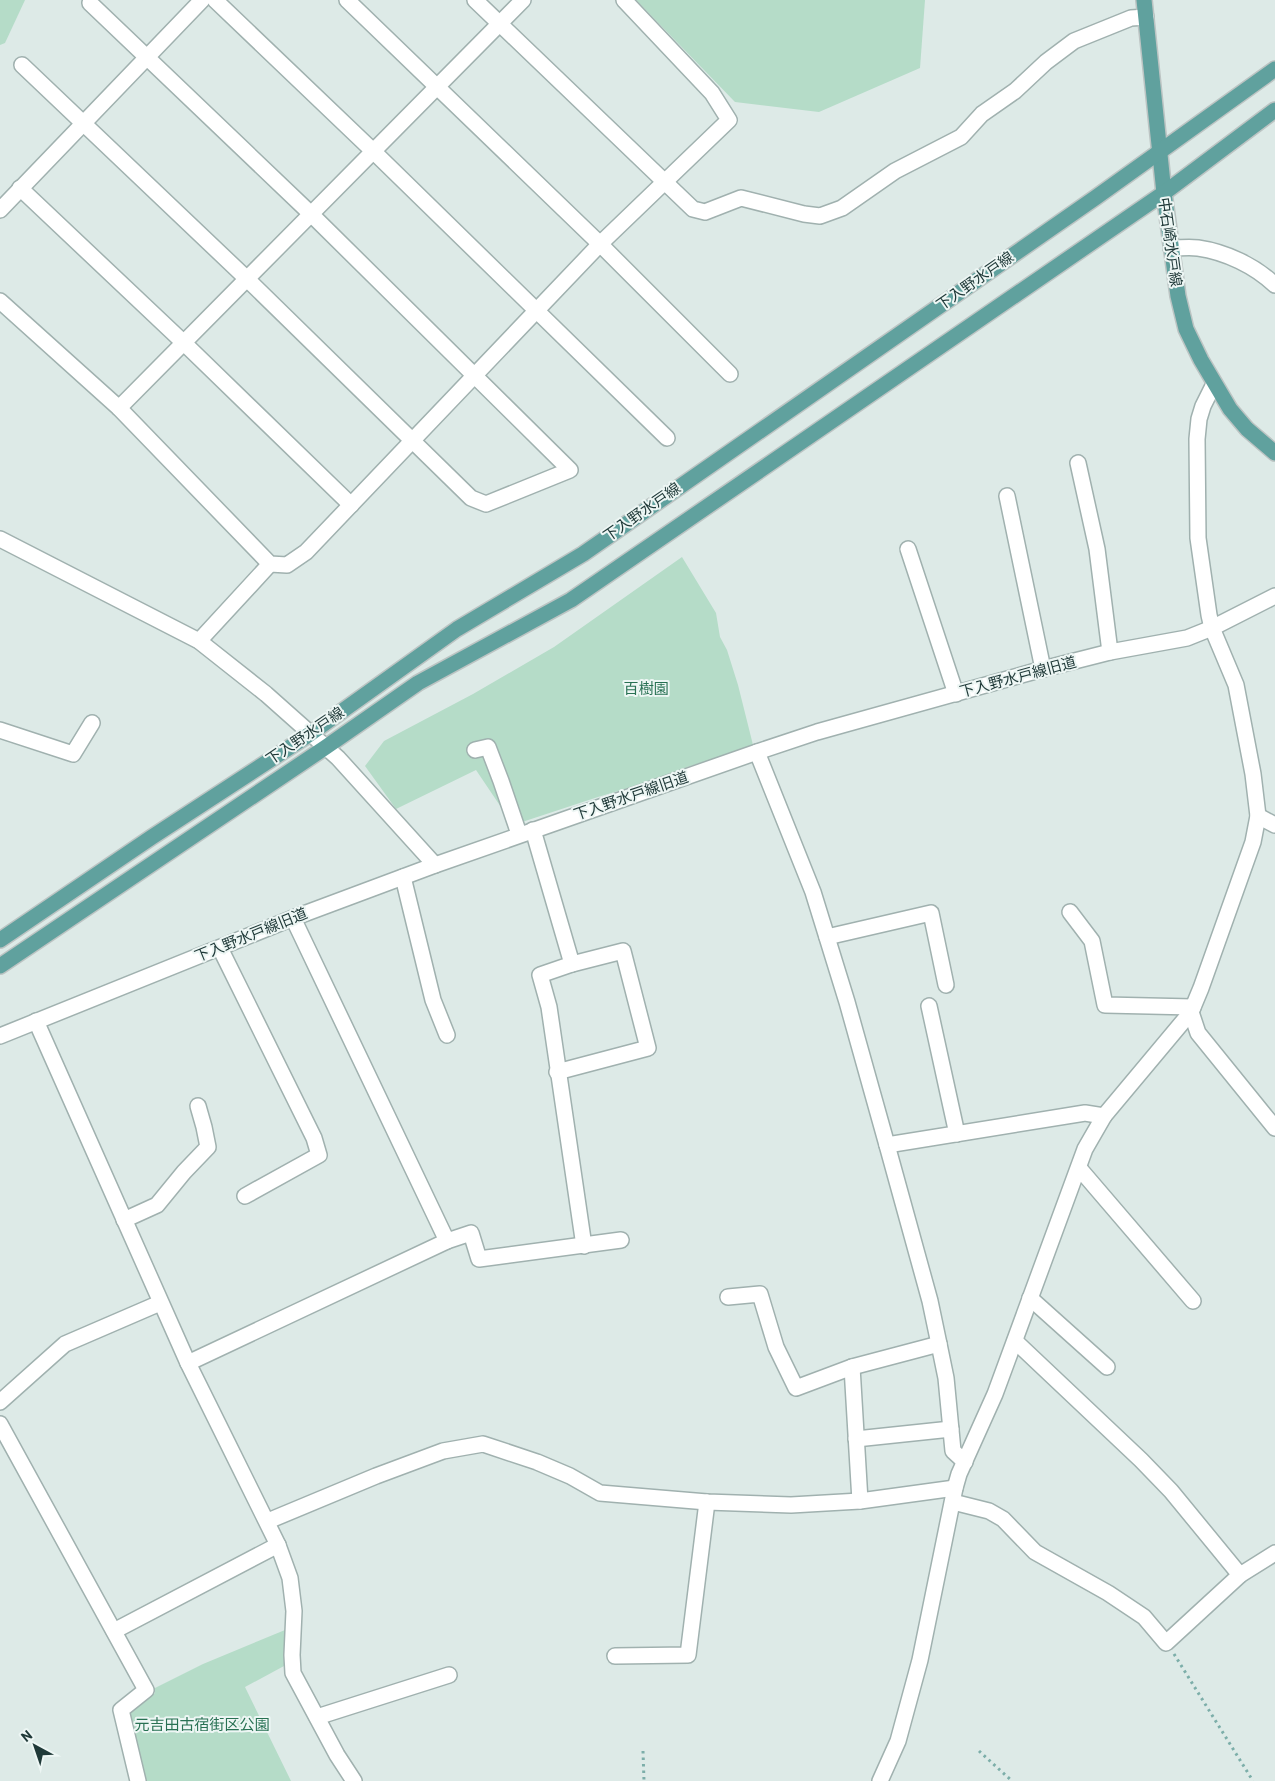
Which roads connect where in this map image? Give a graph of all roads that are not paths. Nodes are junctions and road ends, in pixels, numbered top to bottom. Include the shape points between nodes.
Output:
1 (202, 0) edge
2 (215, 0) edge
3 (347, 0) edge
4 (474, 0) edge
5 (523, 0) edge
6 (624, 0) edge
7 (1144, 0) edge
8 (90, 3) dead end
9 (1146, 18) junction
10 (498, 24) junction
11 (147, 57) junction
12 (22, 65) dead end
13 (1275, 69) edge
14 (436, 87) junction
15 (1275, 110) edge
16 (84, 123) junction
17 (1160, 150) junction
18 (373, 151) junction
19 (665, 182) junction
20 (20, 188) junction
21 (1164, 193) junction
22 (0, 210) edge
23 (311, 214) junction
24 (600, 244) junction
25 (1171, 248) junction
26 (246, 278) junction
27 (1275, 285) edge
28 (0, 301) edge
29 (538, 310) junction
30 (184, 343) junction
31 (730, 374) dead end
32 (475, 377) junction
33 (1214, 384) junction
34 (119, 408) junction
35 (667, 438) dead end
36 (413, 440) junction
37 (1275, 452) edge
38 (1078, 463) dead end
39 (1007, 496) dead end
40 (351, 505) junction
41 (0, 539) edge
42 (908, 548) dead end
43 (270, 564) junction
44 (1275, 596) edge
45 (1212, 628) junction
46 (199, 641) junction
47 (1110, 652) junction
48 (1044, 669) junction
49 (956, 694) junction
50 (92, 723) dead end
51 (0, 730) edge
52 (310, 734) junction
53 (326, 747) junction
54 (474, 750) dead end
55 (757, 752) junction
56 (1258, 816) junction
57 (1275, 824) edge
58 (526, 832) junction
59 (435, 865) junction
60 (403, 877) junction
61 (1070, 912) dead end
62 (293, 918) junction
63 (827, 937) junction
64 (0, 940) edge
65 (220, 948) junction
66 (572, 964) junction
67 (0, 966) edge
68 (946, 986) dead end
69 (929, 1006) dead end
70 (1192, 1009) junction
71 (36, 1021) junction
72 (1, 1034) edge
73 (447, 1035) dead end
74 (557, 1072) junction
75 (198, 1106) dead end
76 (1104, 1116) junction
77 (1275, 1128) edge
78 (957, 1134) junction
79 (887, 1145) junction
80 (1079, 1168) junction
81 (245, 1196) dead end
82 (124, 1220) junction
83 (621, 1240) dead end
84 (447, 1241) junction
85 (584, 1246) junction
86 (728, 1297) dead end
87 (1030, 1298) junction
88 (1193, 1301) dead end
89 (160, 1303) junction
90 (1014, 1341) junction
91 (939, 1344) junction
92 (188, 1363) junction
93 (1106, 1367) dead end
94 (852, 1368) junction
95 (2, 1394) edge
96 (0, 1424) edge
97 (951, 1429) junction
98 (856, 1440) junction
99 (965, 1462) junction
100 (954, 1495) junction
101 (860, 1501) junction
102 (707, 1502) junction
103 (268, 1521) junction
104 (278, 1544) junction
105 (1275, 1553) edge
106 (1240, 1575) junction
107 (114, 1631) junction
108 (615, 1656) dead end
109 (449, 1675) dead end
110 (316, 1717) junction
111 (138, 1781) edge
112 (354, 1781) edge
113 (880, 1781) edge

1 - 11 street
2 - 18 street
3 - 14 street
4 - 10 street
5 - 10 street
6 - 19 street via 712,93 729,120
7 - 9 main road, 中石崎水戸線
8 - 11 street
9 - 17 main road, 中石崎水戸線
9 - 19 street via 1131,18 1074,41 982,114 961,137 895,171 842,208 820,216 741,198 705,212 693,210
10 - 14 street
10 - 19 street
11 - 16 street
11 - 23 street
12 - 16 street
13 - 17 main road, 下入野水戸線
14 - 18 street
14 - 24 street
15 - 21 main road, 下入野水戸線
16 - 20 street
16 - 26 street
17 - 21 main road, 中石崎水戸線
17 - 52 main road, 下入野水戸線 via 583,554 457,629
18 - 23 street
18 - 29 street
19 - 24 street
20 - 22 street
20 - 30 street
21 - 25 main road, 中石崎水戸線
21 - 53 main road, 下入野水戸線 via 572,600 418,683
23 - 26 street
23 - 32 street
24 - 29 street
24 - 31 street
25 - 27 street via 1198,248 1224,255 1263,273
25 - 33 main road, 中石崎水戸線 via 1186,329
26 - 30 street
26 - 36 street
28 - 34 street
29 - 32 street
29 - 35 street
30 - 34 street
30 - 40 street
32 - 36 street
32 - 36 street via 570,470 486,504 471,498
33 - 37 main road, 中石崎水戸線 via 1247,429
33 - 45 street via 1203,406 1197,439 1198,538
34 - 43 street
36 - 40 street
38 - 47 street via 1097,549
39 - 48 street
40 - 43 street via 306,552 287,565
41 - 46 street
42 - 49 street
43 - 46 street
44 - 45 street, 下入野水戸線旧道
45 - 47 street, 下入野水戸線旧道 via 1187,638
45 - 56 street via 1236,685
46 - 52 street
47 - 48 street, 下入野水戸線旧道
48 - 49 street, 下入野水戸線旧道
49 - 55 street, 下入野水戸線旧道
50 - 51 street via 72,754
52 - 53 street
52 - 64 main road, 下入野水戸線
53 - 59 street
53 - 67 main road, 下入野水戸線
54 - 58 street via 488,747
55 - 58 street, 下入野水戸線旧道
55 - 63 street via 813,892
56 - 57 street
56 - 70 street via 1254,842
58 - 59 street, 下入野水戸線旧道
58 - 66 street
59 - 60 street, 下入野水戸線旧道
60 - 62 street, 下入野水戸線旧道
60 - 73 street via 433,1000
61 - 70 street via 1092,941 1105,1005
62 - 65 street, 下入野水戸線旧道
62 - 84 street
63 - 68 street via 931,914
63 - 79 street
65 - 71 street, 下入野水戸線旧道
65 - 81 street via 314,1138 318,1155
66 - 74 street via 540,975 549,1007
66 - 74 street via 623,951 648,1048
69 - 78 street
70 - 76 street
70 - 77 street via 1198,1033
71 - 72 street, 下入野水戸線旧道
71 - 82 street
74 - 85 street
75 - 82 street via 208,1147 157,1205
76 - 78 street via 1085,1113
76 - 80 street via 1085,1149
78 - 79 street
79 - 91 street
80 - 87 street
80 - 88 street
82 - 89 street
83 - 85 street
84 - 85 street via 471,1233 479,1259
84 - 92 street
86 - 94 street via 760,1294 776,1347 796,1388
87 - 90 street
87 - 93 street
89 - 92 street
89 - 95 street via 64,1344
90 - 99 street
90 - 106 street via 1171,1491
91 - 94 street
91 - 97 street
92 - 103 street
94 - 98 street
96 - 107 street
97 - 98 street
97 - 99 street via 953,1451
98 - 101 street
99 - 100 street
100 - 101 street
100 - 106 street via 1003,1519 1035,1552 1144,1618 1166,1643
100 - 113 street via 920,1660 898,1741
101 - 102 street via 792,1506
102 - 103 street via 600,1493 537,1462 483,1444 443,1450
102 - 108 street via 688,1654
103 - 104 street
104 - 107 street
104 - 110 street via 290,1578 294,1611 293,1673
105 - 106 street
107 - 111 street via 146,1690 121,1710
109 - 110 street
110 - 112 street

